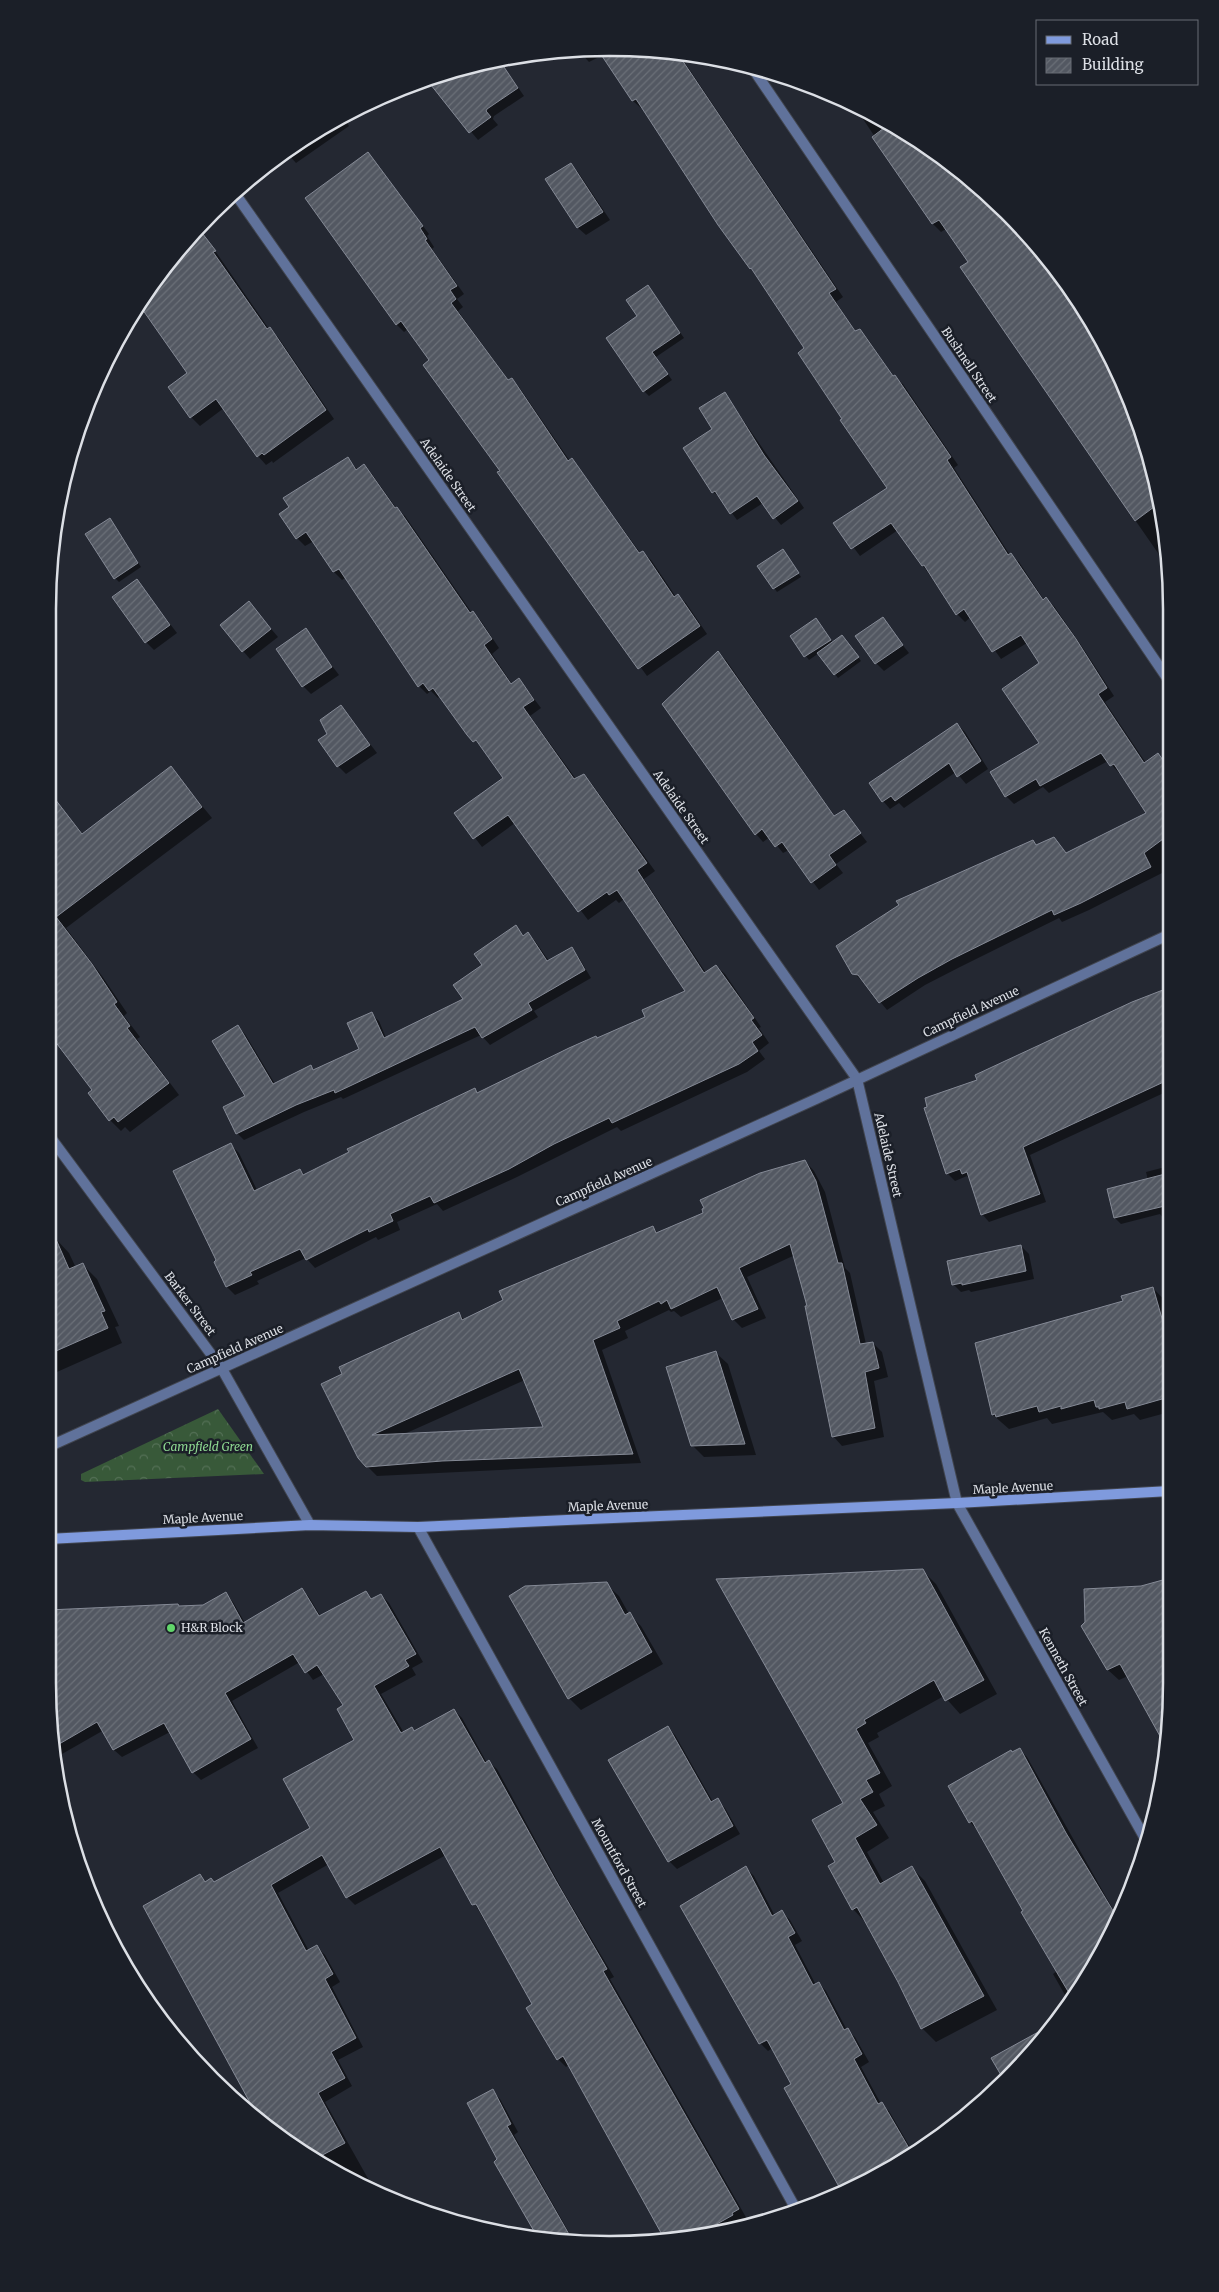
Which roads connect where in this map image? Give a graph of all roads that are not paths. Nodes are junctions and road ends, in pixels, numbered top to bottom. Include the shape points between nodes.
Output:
1 (758, 77) edge
2 (239, 199) edge
3 (1163, 672) edge
4 (1163, 937) edge
5 (857, 1079) junction
6 (56, 1145) edge
7 (222, 1369) junction
8 (56, 1443) edge
9 (1163, 1491) edge
10 (957, 1503) junction
11 (310, 1525) junction
12 (418, 1526) junction
13 (56, 1539) edge
14 (1142, 1833) edge
15 (794, 2204) edge

1 - 3 street, Bushnell Street
2 - 5 street, Adelaide Street
4 - 5 street, Campfield Avenue
5 - 7 street, Campfield Avenue
5 - 10 street, Adelaide Street
6 - 7 street, Barker Street
7 - 8 street, Campfield Avenue
7 - 11 street, Barker Street
9 - 10 main road, Maple Avenue
10 - 12 main road, Maple Avenue
10 - 14 street, Kenneth Street
11 - 12 main road, Maple Avenue
11 - 13 main road, Maple Avenue
12 - 15 street, Mountford Street

